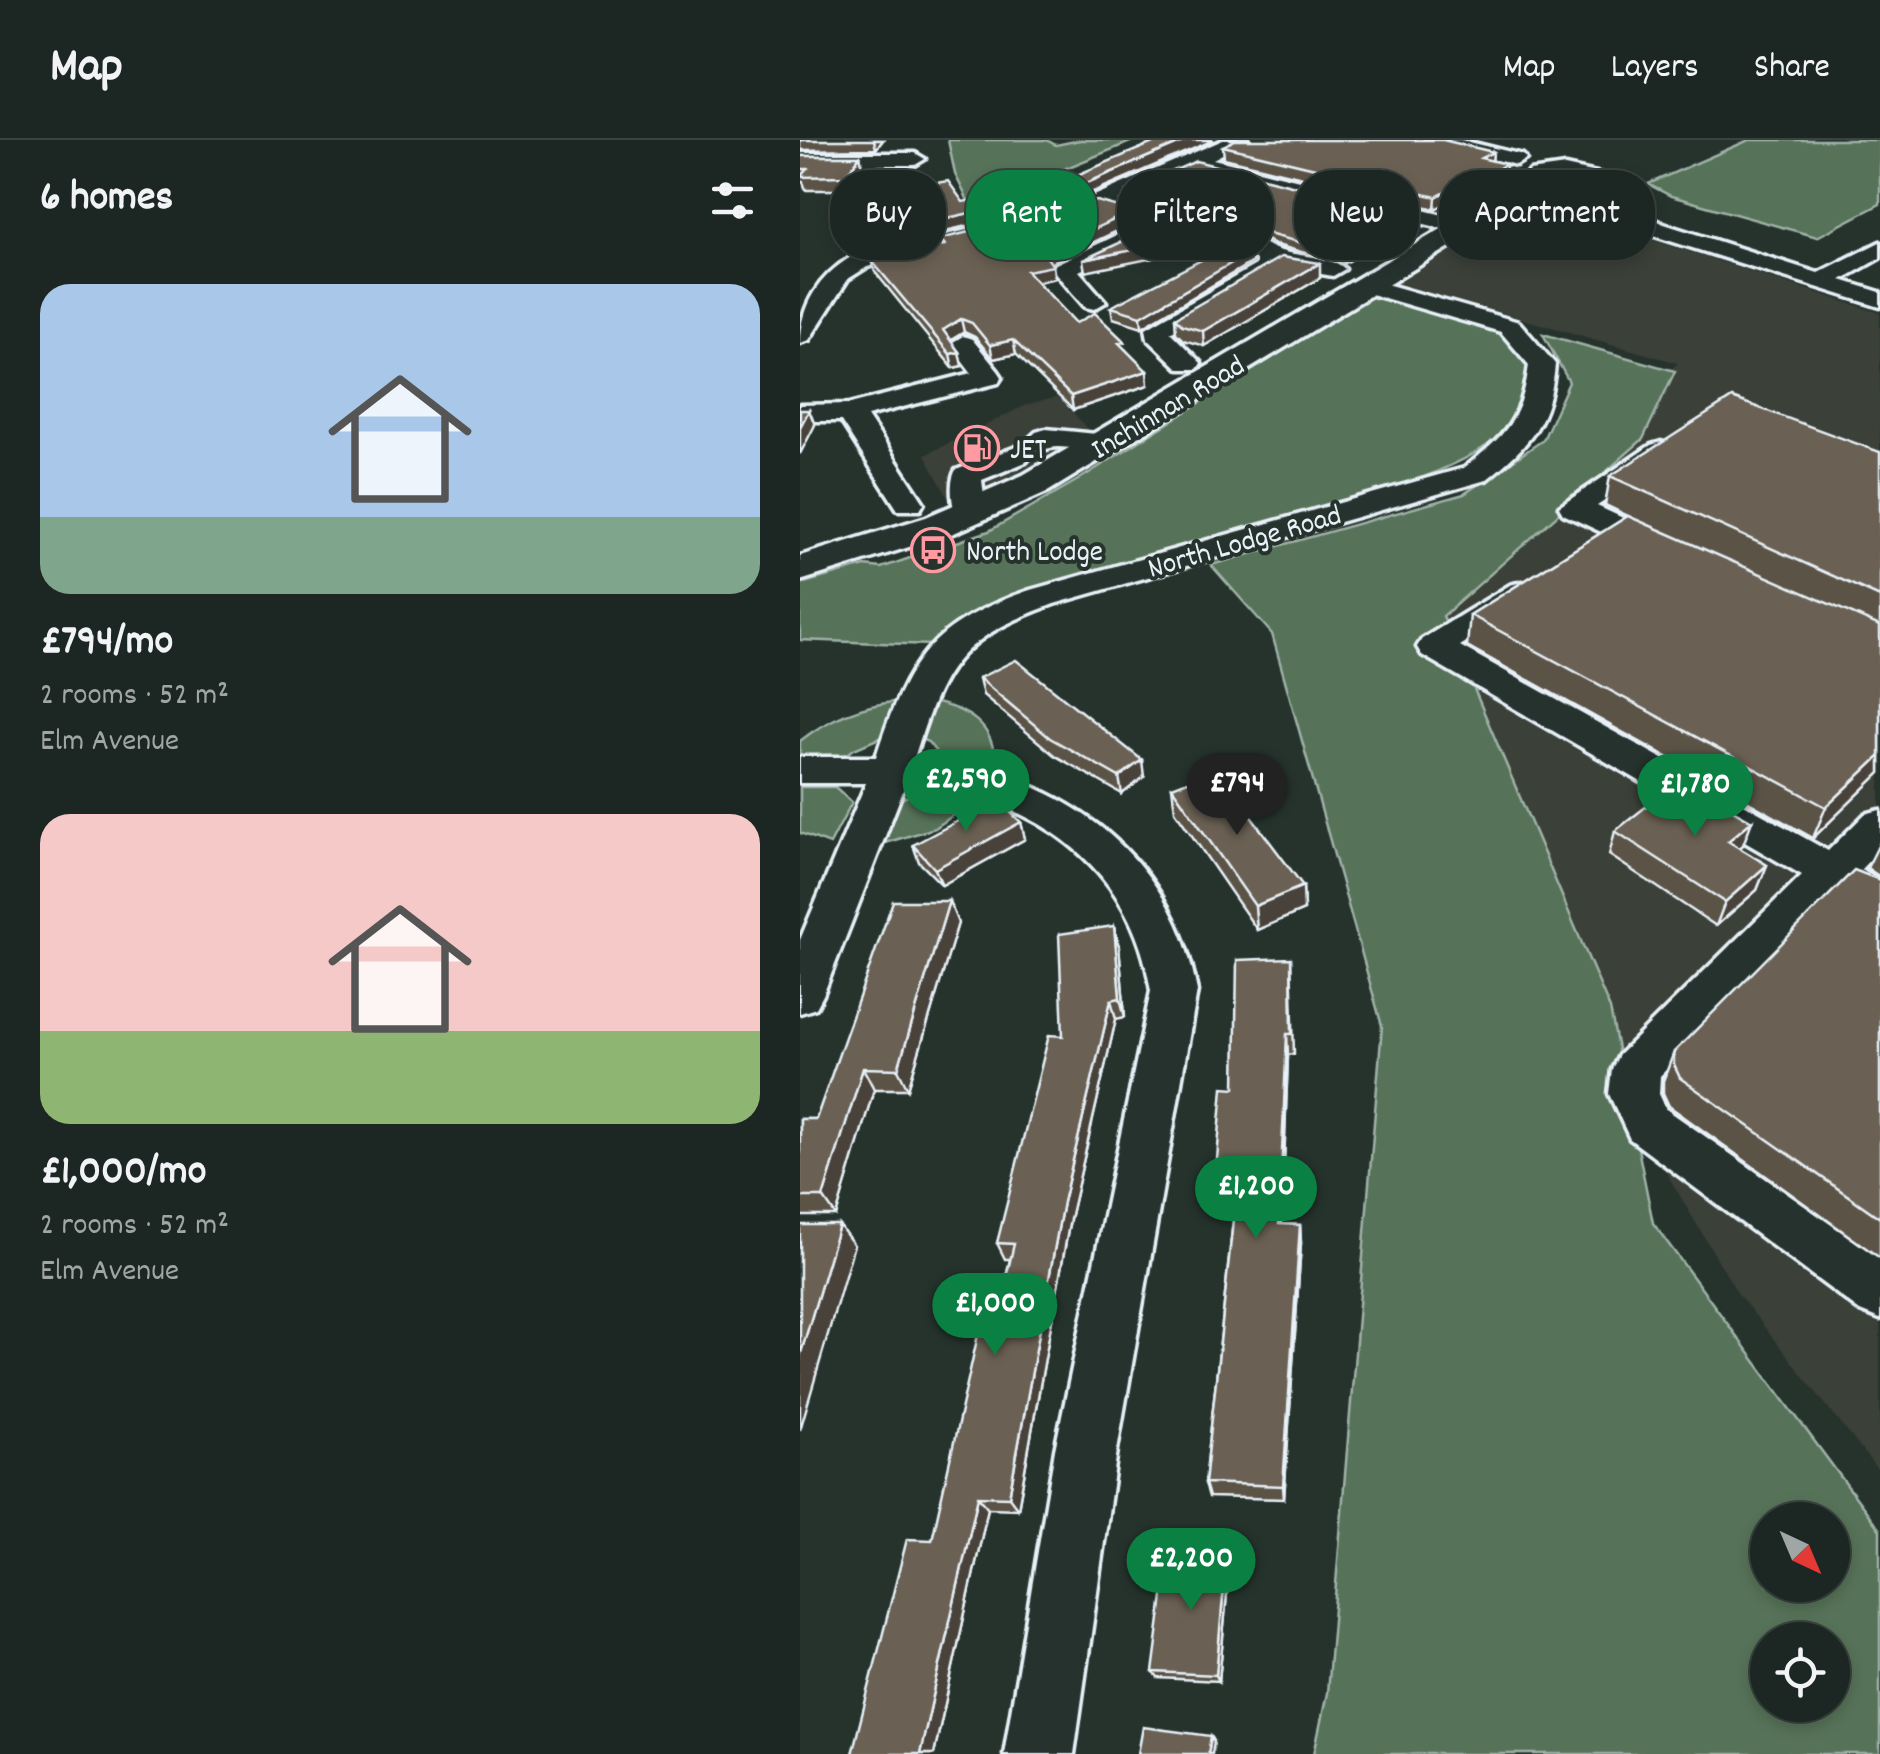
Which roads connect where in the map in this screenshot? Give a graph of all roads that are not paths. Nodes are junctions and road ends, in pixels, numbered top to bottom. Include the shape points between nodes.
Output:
1 (810, 140) edge
2 (1239, 140) edge
3 (1436, 140) edge
4 (1528, 140) edge
5 (1495, 152) junction
6 (800, 156) edge
7 (919, 157) edge
8 (1516, 159) dead end
9 (1195, 160) junction
10 (1100, 204) junction
11 (1117, 209) edge
12 (1439, 221) edge
13 (1724, 226) dead end
14 (1656, 229) joint
15 (1439, 239) edge
16 (1117, 245) edge
17 (1880, 248) edge
18 (1274, 259) edge
19 (1268, 260) edge
20 (1333, 269) dead end
21 (1820, 282) junction
22 (1364, 285) junction
23 (1880, 300) edge
24 (1094, 302) dead end
25 (800, 335) edge
26 (963, 344) dead end
27 (1188, 363) dead end
28 (850, 412) junction
29 (800, 413) edge
30 (1690, 433) edge
31 (1108, 442) junction
32 (909, 502) dead end
33 (970, 513) junction
34 (1620, 528) junction
35 (1586, 550) edge
36 (1690, 561) edge
37 (800, 569) edge
38 (1553, 572) edge
39 (800, 770) edge
40 (891, 770) junction
41 (1880, 824) edge
42 (1832, 872) junction
43 (1880, 900) edge
44 (800, 994) edge
45 (1880, 1292) edge
46 (1039, 1754) edge

1 - 6 street
2 - 9 street
3 - 5 street
4 - 5 street
5 - 8 street
6 - 7 street
9 - 10 street
9 - 12 street
10 - 11 street
10 - 25 street via 1012,229 872,249 839,274
13 - 14 street via 1689,216
14 - 21 street via 1634,241 1729,274 1756,261
15 - 22 main road, Inchinnan Road
16 - 24 street via 1064,270
17 - 21 street
18 - 20 street
19 - 27 street via 1268,268 1159,328 1157,334
21 - 23 street
22 - 31 main road, Inchinnan Road
22 - 40 street, North Lodge Road via 1510,327 1542,364 1540,394 1523,436 1475,474 1004,610 938,656 921,680
26 - 28 street via 989,377
28 - 29 street
28 - 32 street
30 - 34 street via 1574,507
31 - 33 main road, Inchinnan Road
31 - 33 street via 1046,438 967,476
33 - 37 main road, Inchinnan Road
34 - 35 street
34 - 36 street
38 - 42 street via 1435,647
39 - 40 street
40 - 44 street, North Lodge Road
40 - 46 street via 996,785 1074,823 1145,902 1168,946 1174,991 1086,1450
41 - 42 street
42 - 43 street
42 - 45 street via 1636,1068 1634,1094 1648,1124

